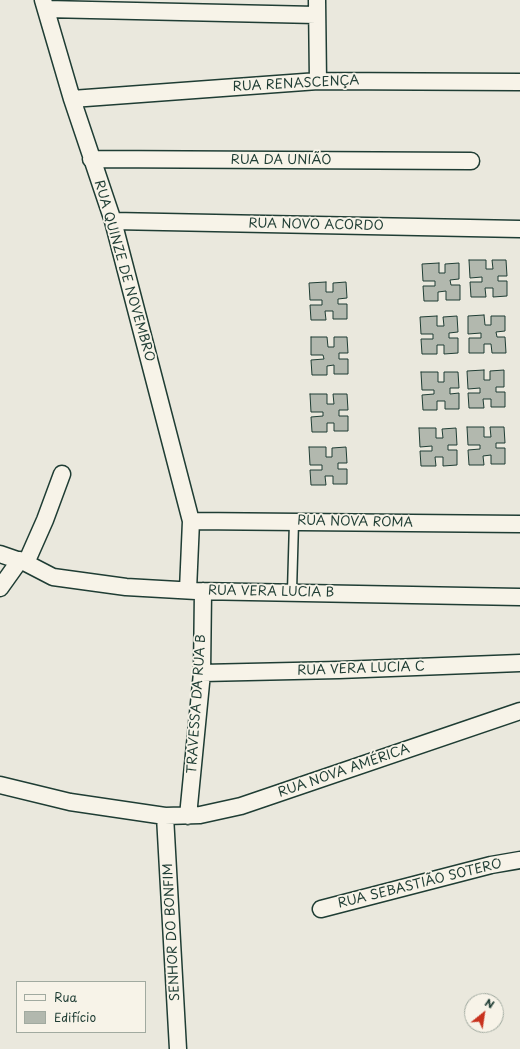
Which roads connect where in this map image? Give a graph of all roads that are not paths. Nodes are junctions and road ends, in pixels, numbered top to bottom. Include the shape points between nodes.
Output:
1 (44, 4) edge
2 (317, 7) edge
3 (318, 81) junction
4 (520, 82) edge
5 (72, 99) junction
6 (91, 159) junction
7 (471, 161) dead end
8 (113, 221) junction
9 (520, 229) edge
10 (62, 474) dead end
11 (191, 521) junction
12 (294, 522) junction
13 (520, 524) edge
14 (0, 554) edge
15 (23, 561) junction
16 (0, 588) edge
17 (196, 590) junction
18 (292, 591) junction
19 (520, 597) edge
20 (520, 663) edge
21 (202, 673) junction
22 (520, 711) edge
23 (0, 785) edge
24 (165, 816) junction
25 (188, 816) junction
26 (520, 860) edge
27 (321, 909) dead end
28 (178, 1049) edge

1 - 2 street
1 - 5 street, RUA QUINZE DE NOVEMBRO
2 - 3 street
3 - 4 street, RUA RENASCENÇA
3 - 5 street, RUA RENASCENÇA
5 - 6 street, RUA QUINZE DE NOVEMBRO
6 - 7 street, RUA DA UNIÃO
6 - 8 street, RUA QUINZE DE NOVEMBRO
8 - 9 street, RUA NOVO ACORDO
8 - 11 street, RUA QUINZE DE NOVEMBRO
10 - 15 street via 45,520
11 - 12 street, RUA NOVA ROMA
11 - 17 street, RUA QUINZE DE NOVEMBRO
12 - 13 street, RUA NOVA ROMA
12 - 18 lane
14 - 15 street, RUA VERA LUCIA B
15 - 16 street
15 - 17 street, RUA VERA LUCIA B via 44,573 67,580 126,587
17 - 18 street, RUA VERA LUCIA B
17 - 21 street, TRAVESSA DA RUA B
18 - 19 street, RUA VERA LUCIA B
20 - 21 street, RUA VERA LUCIA C
21 - 25 street, TRAVESSA DA RUA B
22 - 25 street, RUA NOVA AMÉRICA via 241,806
23 - 24 street, RUA NOVA AMÉRICA via 70,802
24 - 25 street, RUA NOVA AMÉRICA
24 - 28 street, SENHOR DO BONFIM
26 - 27 street, RUA SEBASTIÃO SOTERO via 491,865

